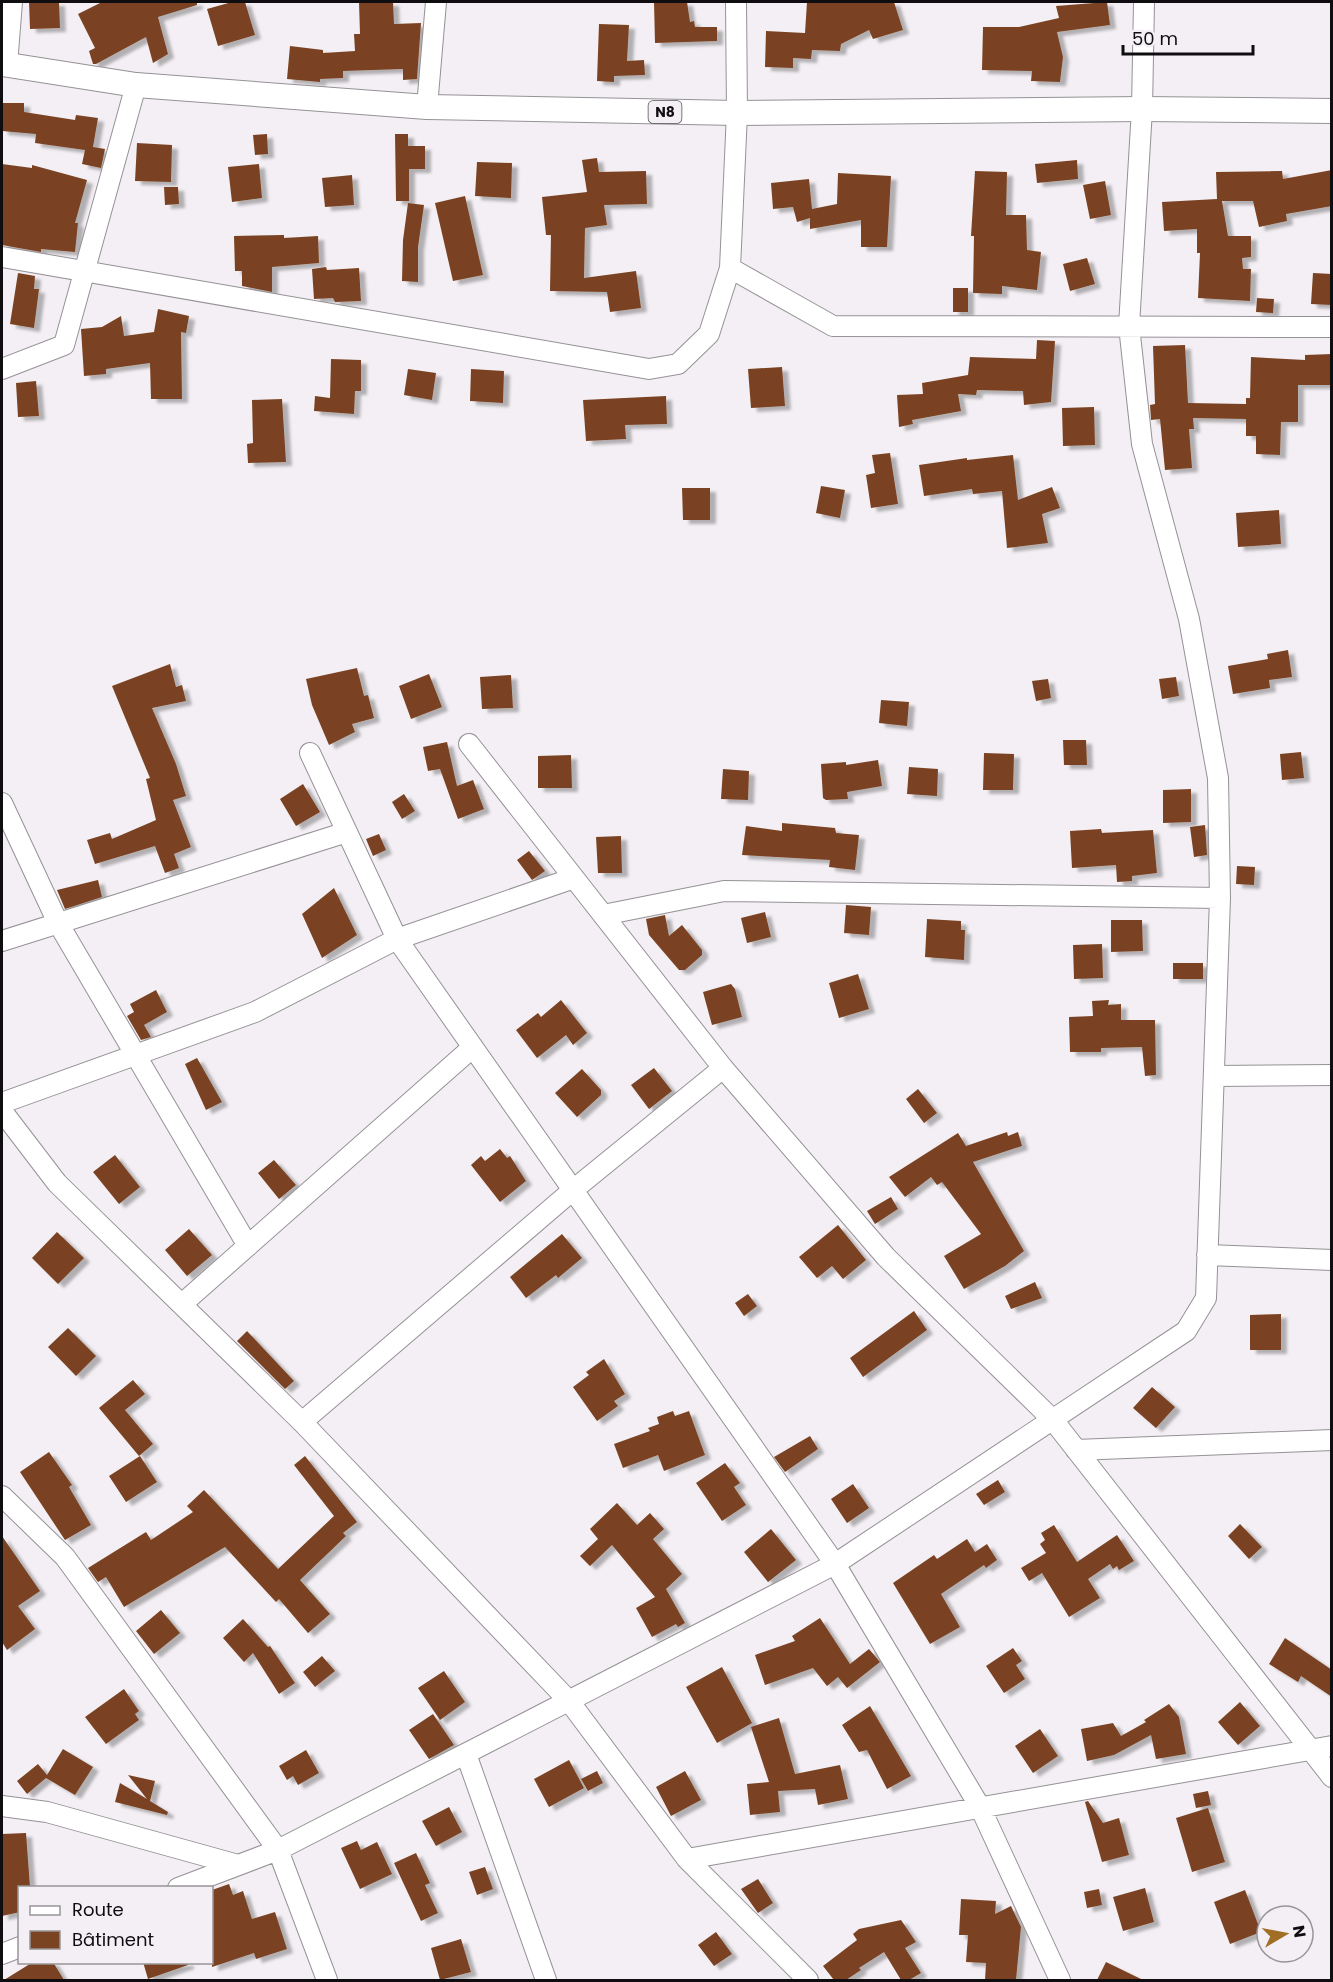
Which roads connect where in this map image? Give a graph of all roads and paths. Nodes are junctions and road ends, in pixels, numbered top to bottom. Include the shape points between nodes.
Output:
1 (12, 2) edge
2 (436, 2) edge
3 (736, 2) edge
4 (1144, 2) edge
5 (4, 64) edge
6 (136, 85) junction
7 (427, 107) junction
8 (1142, 109) junction
9 (1332, 111) edge
10 (737, 113) junction
11 (2, 257) edge
12 (730, 268) junction
13 (83, 273) junction
14 (1129, 326) junction
15 (1332, 327) edge
16 (2, 369) edge
17 (469, 744) dead end
18 (310, 753) dead end
19 (2, 803) edge
20 (347, 832) junction
21 (574, 878) junction
22 (1220, 898) junction
23 (603, 915) junction
24 (58, 923) junction
25 (397, 939) junction
26 (2, 941) edge
27 (473, 1047) junction
28 (135, 1057) junction
29 (723, 1068) junction
30 (1332, 1075) edge
31 (1214, 1076) junction
32 (2, 1103) edge
33 (2, 1111) edge
34 (573, 1190) junction
35 (248, 1246) junction
36 (1208, 1255) junction
37 (1332, 1260) edge
38 (182, 1304) junction
39 (1053, 1420) junction
40 (302, 1422) junction
41 (1332, 1440) edge
42 (1076, 1450) junction
43 (2, 1496) edge
44 (835, 1564) junction
45 (569, 1701) junction
46 (1332, 1746) edge
47 (1311, 1750) junction
48 (466, 1754) junction
49 (1332, 1777) edge
50 (2, 1806) edge
51 (980, 1807) junction
52 (278, 1850) junction
53 (687, 1859) junction
54 (238, 1865) junction
55 (181, 1886) edge
56 (18, 1948) edge
57 (2, 1954) edge
58 (327, 1980) edge
59 (546, 1980) edge
60 (808, 1980) edge
61 (1060, 1980) edge

1 - 5 street
2 - 7 street
3 - 10 street
4 - 8 street
5 - 6 main road, N8
6 - 7 main road, N8
6 - 13 street
7 - 10 main road, N8
8 - 9 main road, N8
8 - 10 main road, N8
8 - 14 street
10 - 12 street
11 - 13 street
12 - 13 street via 709,334 678,364 649,369
12 - 14 street via 833,327
13 - 16 street via 64,345
14 - 15 street
14 - 22 street via 1142,444 1189,619 1218,778
17 - 21 street
18 - 20 street
19 - 24 street
20 - 24 street
20 - 25 street
21 - 23 street
21 - 25 street
22 - 23 street via 724,891
22 - 31 street
23 - 29 street
24 - 26 street
24 - 28 street
25 - 27 street
25 - 28 street via 255,1012 150,1047
27 - 34 street
27 - 35 street
28 - 32 street
28 - 35 street
29 - 34 street
29 - 39 street via 886,1257
30 - 31 street
31 - 36 street
33 - 38 street via 57,1183
34 - 40 street
34 - 44 street
35 - 38 street
36 - 37 street
36 - 39 street via 1206,1298 1186,1331
38 - 40 street
39 - 42 street
39 - 44 street
40 - 45 street
41 - 42 street
42 - 47 street
43 - 52 street via 65,1557
44 - 45 street
44 - 51 street
45 - 48 street
45 - 53 street
46 - 47 street
47 - 49 street
47 - 51 street
48 - 52 street
48 - 59 street
50 - 54 street via 47,1812
51 - 53 street
51 - 61 street
52 - 54 street
52 - 58 street
53 - 60 street
54 - 55 street
56 - 57 street

